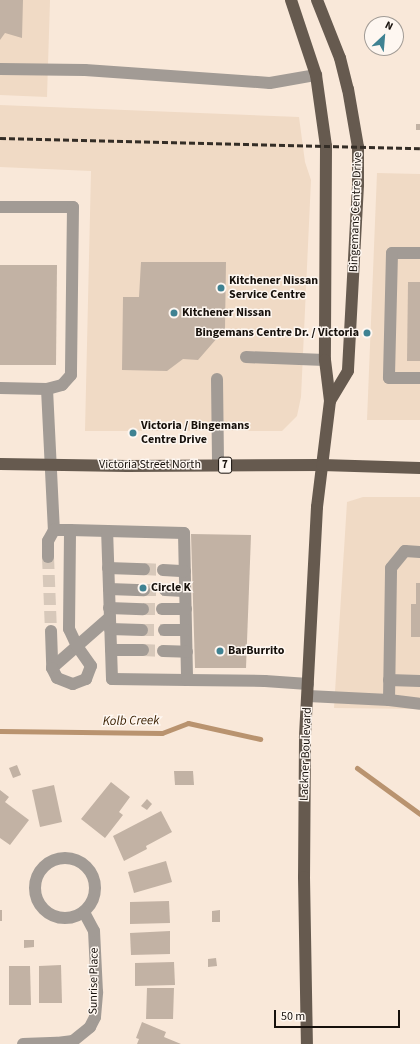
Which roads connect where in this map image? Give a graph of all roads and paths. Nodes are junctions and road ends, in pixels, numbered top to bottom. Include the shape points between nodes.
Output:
1 (291, 0) edge
2 (317, 0) edge
3 (0, 69) edge
4 (316, 75) junction
5 (0, 207) edge
6 (420, 253) edge
7 (246, 357) dead end
8 (324, 360) junction
9 (420, 378) edge
10 (217, 379) dead end
11 (0, 388) edge
12 (47, 389) junction
13 (330, 401) junction
14 (0, 464) edge
15 (52, 465) junction
16 (218, 465) junction
17 (322, 465) junction
18 (420, 468) edge
19 (54, 530) junction
20 (70, 530) junction
21 (107, 531) junction
22 (420, 552) edge
23 (48, 557) tunnel mouth
24 (108, 568) junction
25 (144, 569) tunnel mouth
26 (163, 570) tunnel mouth
27 (185, 571) junction
28 (109, 589) junction
29 (144, 590) tunnel mouth
30 (164, 590) tunnel mouth
31 (185, 591) junction
32 (143, 609) tunnel mouth
33 (162, 609) tunnel mouth
34 (186, 609) junction
35 (110, 612) junction
36 (110, 629) junction
37 (142, 630) tunnel mouth
38 (164, 630) tunnel mouth
39 (186, 630) junction
40 (51, 631) tunnel mouth
41 (78, 646) junction
42 (111, 650) junction
43 (143, 650) tunnel mouth
44 (163, 651) tunnel mouth
45 (187, 652) junction
46 (52, 668) junction
47 (187, 680) junction
48 (389, 680) junction
49 (420, 681) edge
50 (308, 684) junction
51 (308, 696) junction
52 (388, 700) junction
53 (420, 704) edge
54 (84, 912) junction
55 (23, 1044) edge
56 (307, 1044) edge

1 - 4 main road, Bingemans Centre Drive
2 - 13 main road, Bingemans Centre Drive via 342,66 358,147 348,371
3 - 4 street via 86,70 270,83
4 - 8 main road, Bingemans Centre Drive via 326,146
5 - 12 street via 72,208 71,376 62,385
6 - 9 street via 392,253 389,378
7 - 8 street
8 - 13 main road, Bingemans Centre Drive
10 - 16 street
11 - 12 street
12 - 15 street
13 - 17 main road, Bingemans Centre Drive
14 - 15 main road, Victoria Street North / 7
15 - 16 main road, Victoria Street North / 7
15 - 19 street
16 - 17 main road, Victoria Street North / 7
17 - 18 main road, Victoria Street North / 7
17 - 50 main road, Lackner Boulevard via 317,507
19 - 20 street
19 - 23 street via 48,541
20 - 21 street
20 - 41 street via 69,629
21 - 24 street
21 - 27 street via 184,533
22 - 48 street via 405,551 391,568
24 - 25 street
24 - 28 street
26 - 27 street
27 - 31 street
28 - 29 street
28 - 35 street
30 - 31 street
31 - 34 street
32 - 35 street
33 - 34 street
34 - 39 street
35 - 36 street
35 - 41 street
36 - 37 street
36 - 42 street
38 - 39 street
39 - 45 street
40 - 46 street
41 - 46 street
41 - 46 street via 91,666 86,679 73,684 57,678
42 - 43 street
42 - 47 street via 112,679
44 - 45 street
45 - 47 street
47 - 50 street
48 - 49 street
48 - 52 street
50 - 51 main road, Lackner Boulevard
51 - 52 street
51 - 56 main road, Lackner Boulevard via 304,877
52 - 53 street
54 - 54 street via 94,898 95,880 86,865 69,858 56,859 45,866 38,876 35,889 39,902 47,912 59,917 72,917
54 - 55 street, Sunrise Place via 94,931 95,1017 90,1027 73,1041

